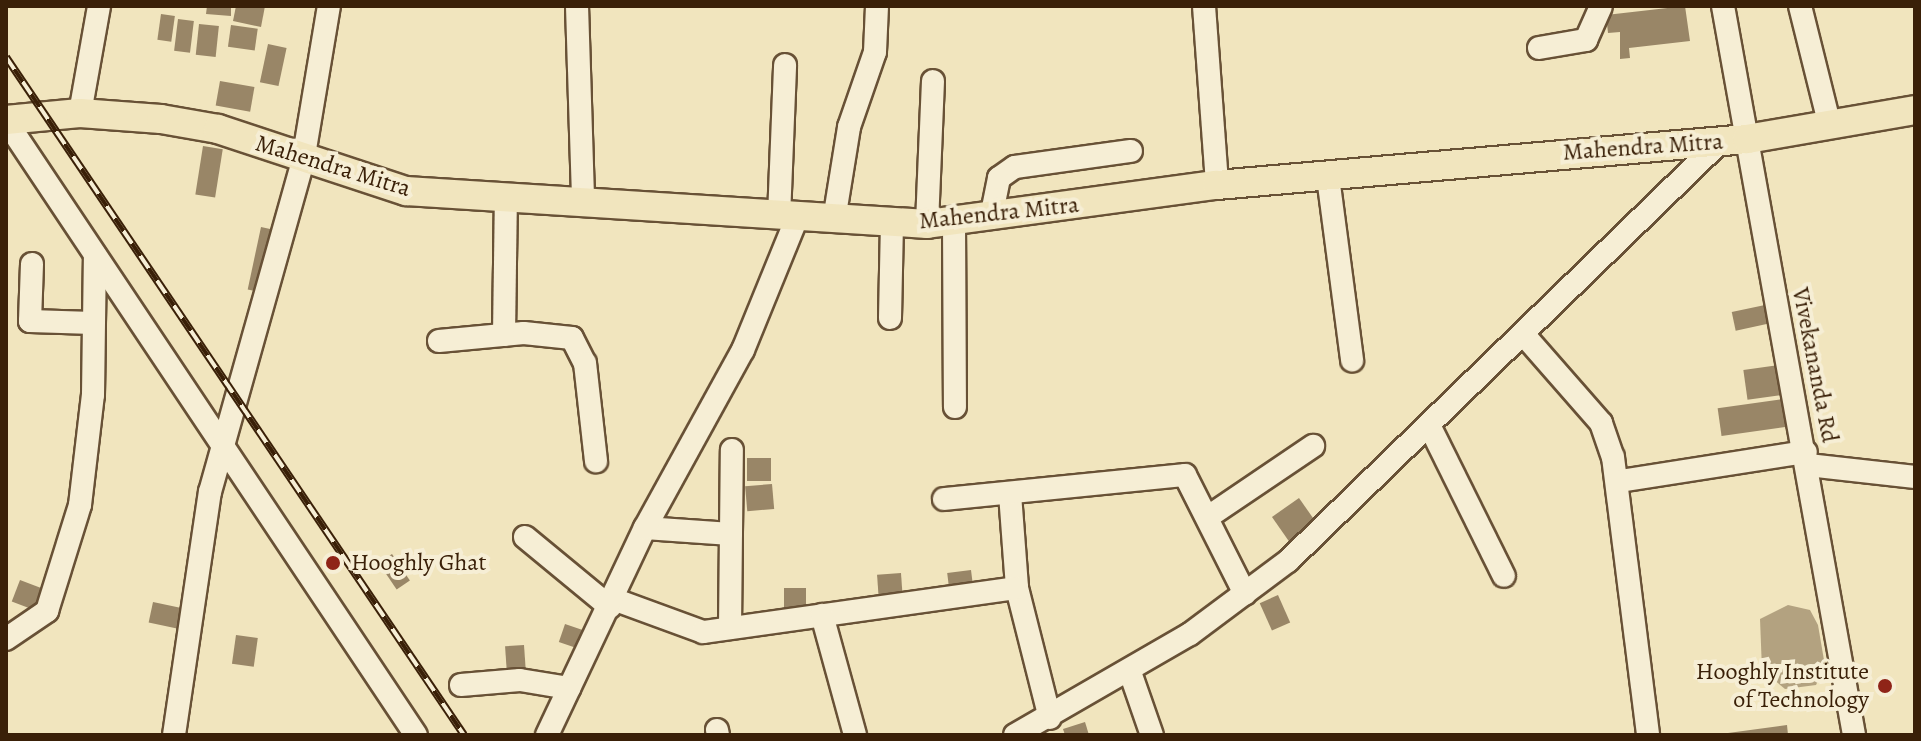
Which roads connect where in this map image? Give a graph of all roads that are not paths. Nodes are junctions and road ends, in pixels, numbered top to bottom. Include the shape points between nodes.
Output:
1 (99, 6) edge
2 (329, 6) edge
3 (577, 6) edge
4 (877, 6) edge
5 (1204, 6) edge
6 (1601, 6) edge
7 (1723, 6) edge
8 (1800, 6) edge
9 (1539, 48) dead end
10 (785, 65) dead end
11 (933, 81) dead end
12 (1915, 110) edge
13 (80, 113) junction
14 (6, 121) edge
15 (1829, 122) junction
16 (1734, 140) junction
17 (1131, 151) dead end
18 (303, 161) junction
19 (1328, 177) junction
20 (1217, 185) junction
21 (506, 200) junction
22 (583, 202) junction
23 (788, 217) junction
24 (991, 218) junction
25 (834, 220) junction
26 (892, 223) junction
27 (940, 224) junction
28 (95, 255) junction
29 (32, 264) dead end
30 (890, 318) dead end
31 (93, 323) junction
32 (504, 335) junction
33 (1524, 335) junction
34 (439, 341) dead end
35 (1352, 360) dead end
36 (955, 407) dead end
37 (1430, 427) junction
38 (221, 442) junction
39 (1313, 446) dead end
40 (732, 450) dead end
41 (1807, 458) junction
42 (596, 461) dead end
43 (1915, 477) edge
44 (1620, 481) junction
45 (1010, 494) junction
46 (944, 499) dead end
47 (1208, 517) junction
48 (645, 528) junction
49 (731, 534) junction
50 (525, 537) dead end
51 (1504, 576) dead end
52 (1017, 588) junction
53 (1245, 594) junction
54 (612, 603) junction
55 (822, 615) junction
56 (730, 628) junction
57 (6, 639) edge
58 (1130, 672) junction
59 (461, 685) dead end
60 (569, 688) junction
61 (1045, 725) edge
62 (174, 735) edge
63 (416, 735) edge
64 (547, 735) edge
65 (855, 735) edge
66 (1015, 735) edge
67 (1152, 735) edge
68 (1648, 735) edge
69 (1854, 735) edge

1 - 13 street
2 - 18 street
3 - 22 street
4 - 25 street via 875,52 858,89
5 - 20 street
6 - 9 street via 1586,40
7 - 16 street, Vivekananda Rd
8 - 15 street
10 - 23 street
11 - 27 street
12 - 15 main road, Mahendra Mitra
13 - 14 main road, Mahendra Mitra
13 - 18 main road, Mahendra Mitra via 218,129
14 - 28 street
15 - 16 main road, Mahendra Mitra
16 - 19 main road, Mahendra Mitra
16 - 33 street
16 - 41 street, Vivekananda Rd
17 - 24 street via 1015,167 999,178
18 - 21 main road, Mahendra Mitra via 406,191
18 - 38 street
19 - 20 main road, Mahendra Mitra
19 - 35 street
20 - 24 main road, Mahendra Mitra
21 - 22 main road, Mahendra Mitra
21 - 32 street
22 - 23 main road, Mahendra Mitra
23 - 25 main road, Mahendra Mitra
23 - 48 street via 743,350
24 - 27 main road, Mahendra Mitra
25 - 26 main road, Mahendra Mitra
26 - 27 main road, Mahendra Mitra
26 - 30 street
27 - 36 street
28 - 31 street
28 - 38 street
29 - 31 street via 30,321
31 - 57 street via 93,395 70,541 47,611
32 - 34 street
32 - 42 street via 562,334 579,345
33 - 37 street
33 - 44 street via 1601,423
37 - 51 street
37 - 53 street
38 - 62 street
38 - 63 street
39 - 47 street
40 - 49 street
41 - 43 street
41 - 44 street
41 - 69 street, Vivekananda Rd
44 - 68 street
45 - 46 street
45 - 47 street via 1170,472 1185,475
45 - 52 street
47 - 53 street
48 - 49 street
48 - 54 street
49 - 56 street
50 - 54 street
52 - 55 street
52 - 61 street
53 - 58 street
54 - 56 street via 687,630
54 - 60 street
55 - 56 street
55 - 65 street
58 - 61 street
58 - 67 street
59 - 60 street via 520,680
60 - 64 street
61 - 66 street

